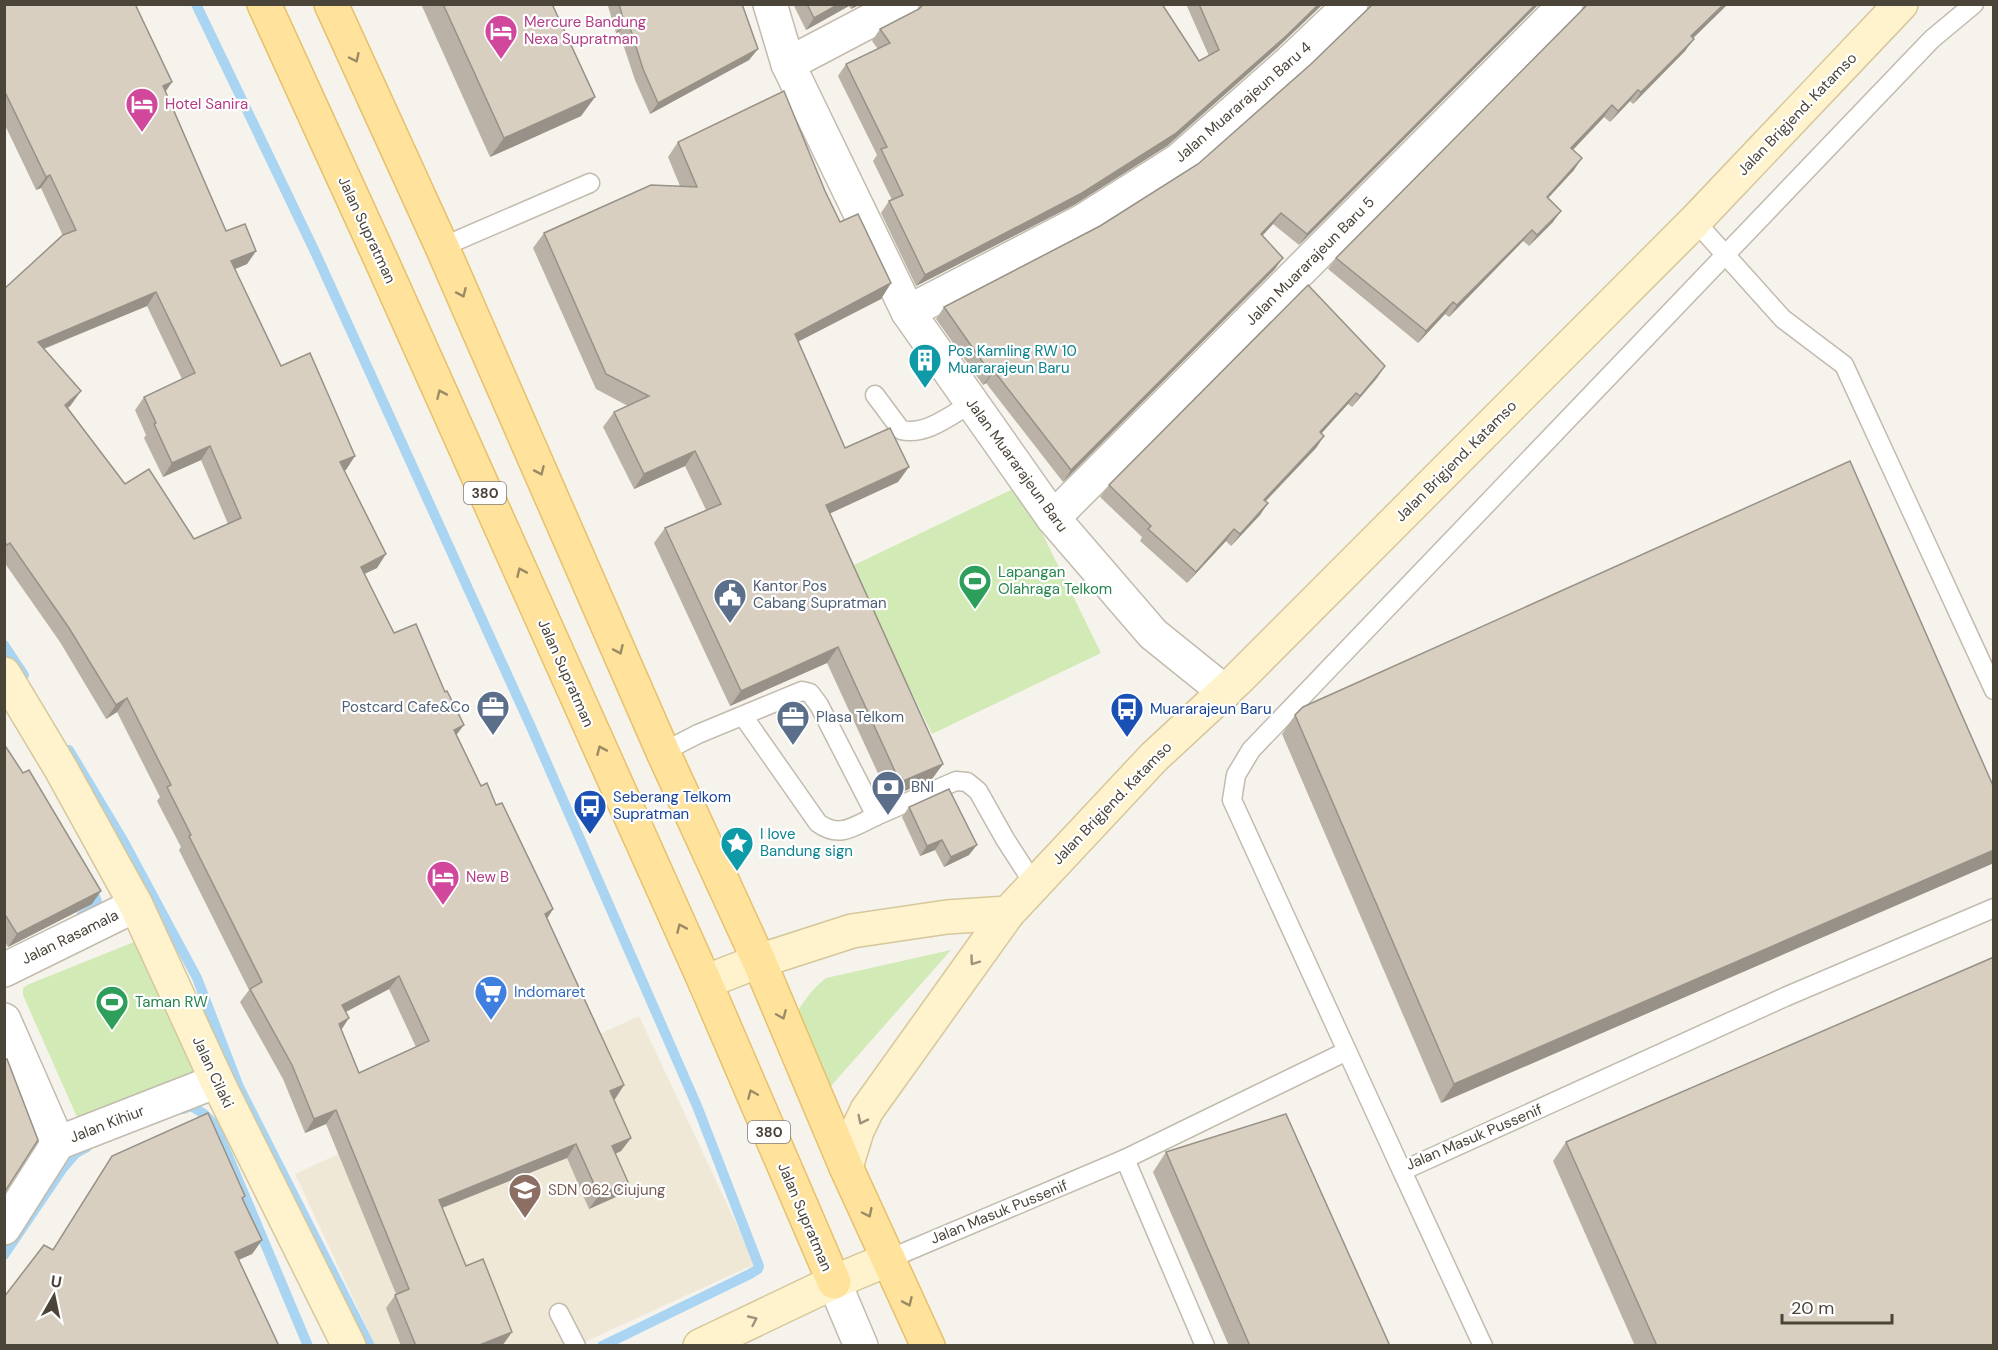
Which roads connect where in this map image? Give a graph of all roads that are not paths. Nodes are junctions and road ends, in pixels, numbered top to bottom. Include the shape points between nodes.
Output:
1 (264, 4) edge
2 (331, 4) edge
3 (770, 4) edge
4 (902, 4) edge
5 (1351, 4) edge
6 (1566, 4) edge
7 (1901, 4) edge
8 (1974, 4) edge
9 (788, 64) junction
10 (590, 183) dead end
11 (1695, 221) junction
12 (442, 247) junction
13 (1726, 255) junction
14 (909, 312) junction
15 (875, 395) dead end
16 (972, 403) junction
17 (1053, 518) junction
18 (4, 674) edge
19 (1994, 690) edge
20 (1225, 692) junction
21 (743, 716) junction
22 (663, 752) junction
23 (876, 816) junction
24 (1034, 884) junction
25 (136, 904) junction
26 (1994, 908) edge
27 (1008, 913) junction
28 (759, 961) junction
29 (4, 970) edge
30 (705, 982) junction
31 (4, 1020) edge
32 (1347, 1051) junction
33 (217, 1081) junction
34 (58, 1143) junction
35 (1125, 1159) junction
36 (846, 1167) junction
37 (1402, 1171) junction
38 (4, 1228) edge
39 (889, 1258) junction
40 (834, 1282) junction
41 (559, 1313) dead end
42 (350, 1346) edge
43 (576, 1346) edge
44 (700, 1346) edge
45 (861, 1346) edge
46 (928, 1346) edge
47 (1205, 1346) edge
48 (1483, 1346) edge

30 -> 1 main road, Jalan Supratman / 380
2 -> 12 main road
3 - 9 street, Jalan Muararajeun Baru
4 - 9 street
5 - 14 street, Jalan Muararajeun Baru 4 via 1178,161 1083,221
6 - 17 street, Jalan Muararajeun Baru 5
7 - 11 main road, Jalan Brigjend. Katamso
8 - 13 lane via 1932,39
9 - 14 street, Jalan Muararajeun Baru
10 - 12 lane
11 - 13 lane
11 - 20 main road, Jalan Brigjend. Katamso
12 -> 22 main road
13 - 19 lane via 1783,319 1844,365
13 - 32 lane via 1251,750 1236,774 1232,800
14 - 16 street, Jalan Muararajeun Baru
15 - 16 lane via 901,430 911,432
16 - 17 street, Jalan Muararajeun Baru
17 - 20 street, Jalan Muararajeun Baru via 1153,634
18 - 25 main road, Jalan Cilaki
20 - 24 main road, Jalan Brigjend. Katamso via 1154,757
21 - 22 lane
21 - 23 lane via 818,824 842,832
21 - 23 lane via 802,691 810,693
22 - 28 main road
23 - 24 lane via 956,781 967,782 978,791
24 - 27 main road, Jalan Brigjend. Katamso
25 - 29 street, Jalan Rasamala
25 - 33 main road, Jalan Cilaki
26 - 37 lane, Jalan Masuk Pussenif via 1785,997
27 - 28 main road via 947,917 852,931
27 -> 36 main road, Jalan Brigjend. Katamso via 867,1110
28 - 30 main road
28 -> 36 main road
40 -> 30 main road, Jalan Supratman / 380
31 - 34 street
32 - 35 lane, Jalan Masuk Pussenif
32 - 37 lane, Jalan Masuk Pussenif
33 - 34 street, Jalan Kihiur
33 - 42 main road, Jalan Cilaki
34 - 38 street, Jalan Kihiur
35 - 39 lane, Jalan Masuk Pussenif
35 - 47 lane
36 -> 39 main road
37 - 48 lane
39 - 40 main road
39 -> 46 main road
44 -> 40 main road
40 - 45 street, Jalan Supratman
41 - 43 lane

